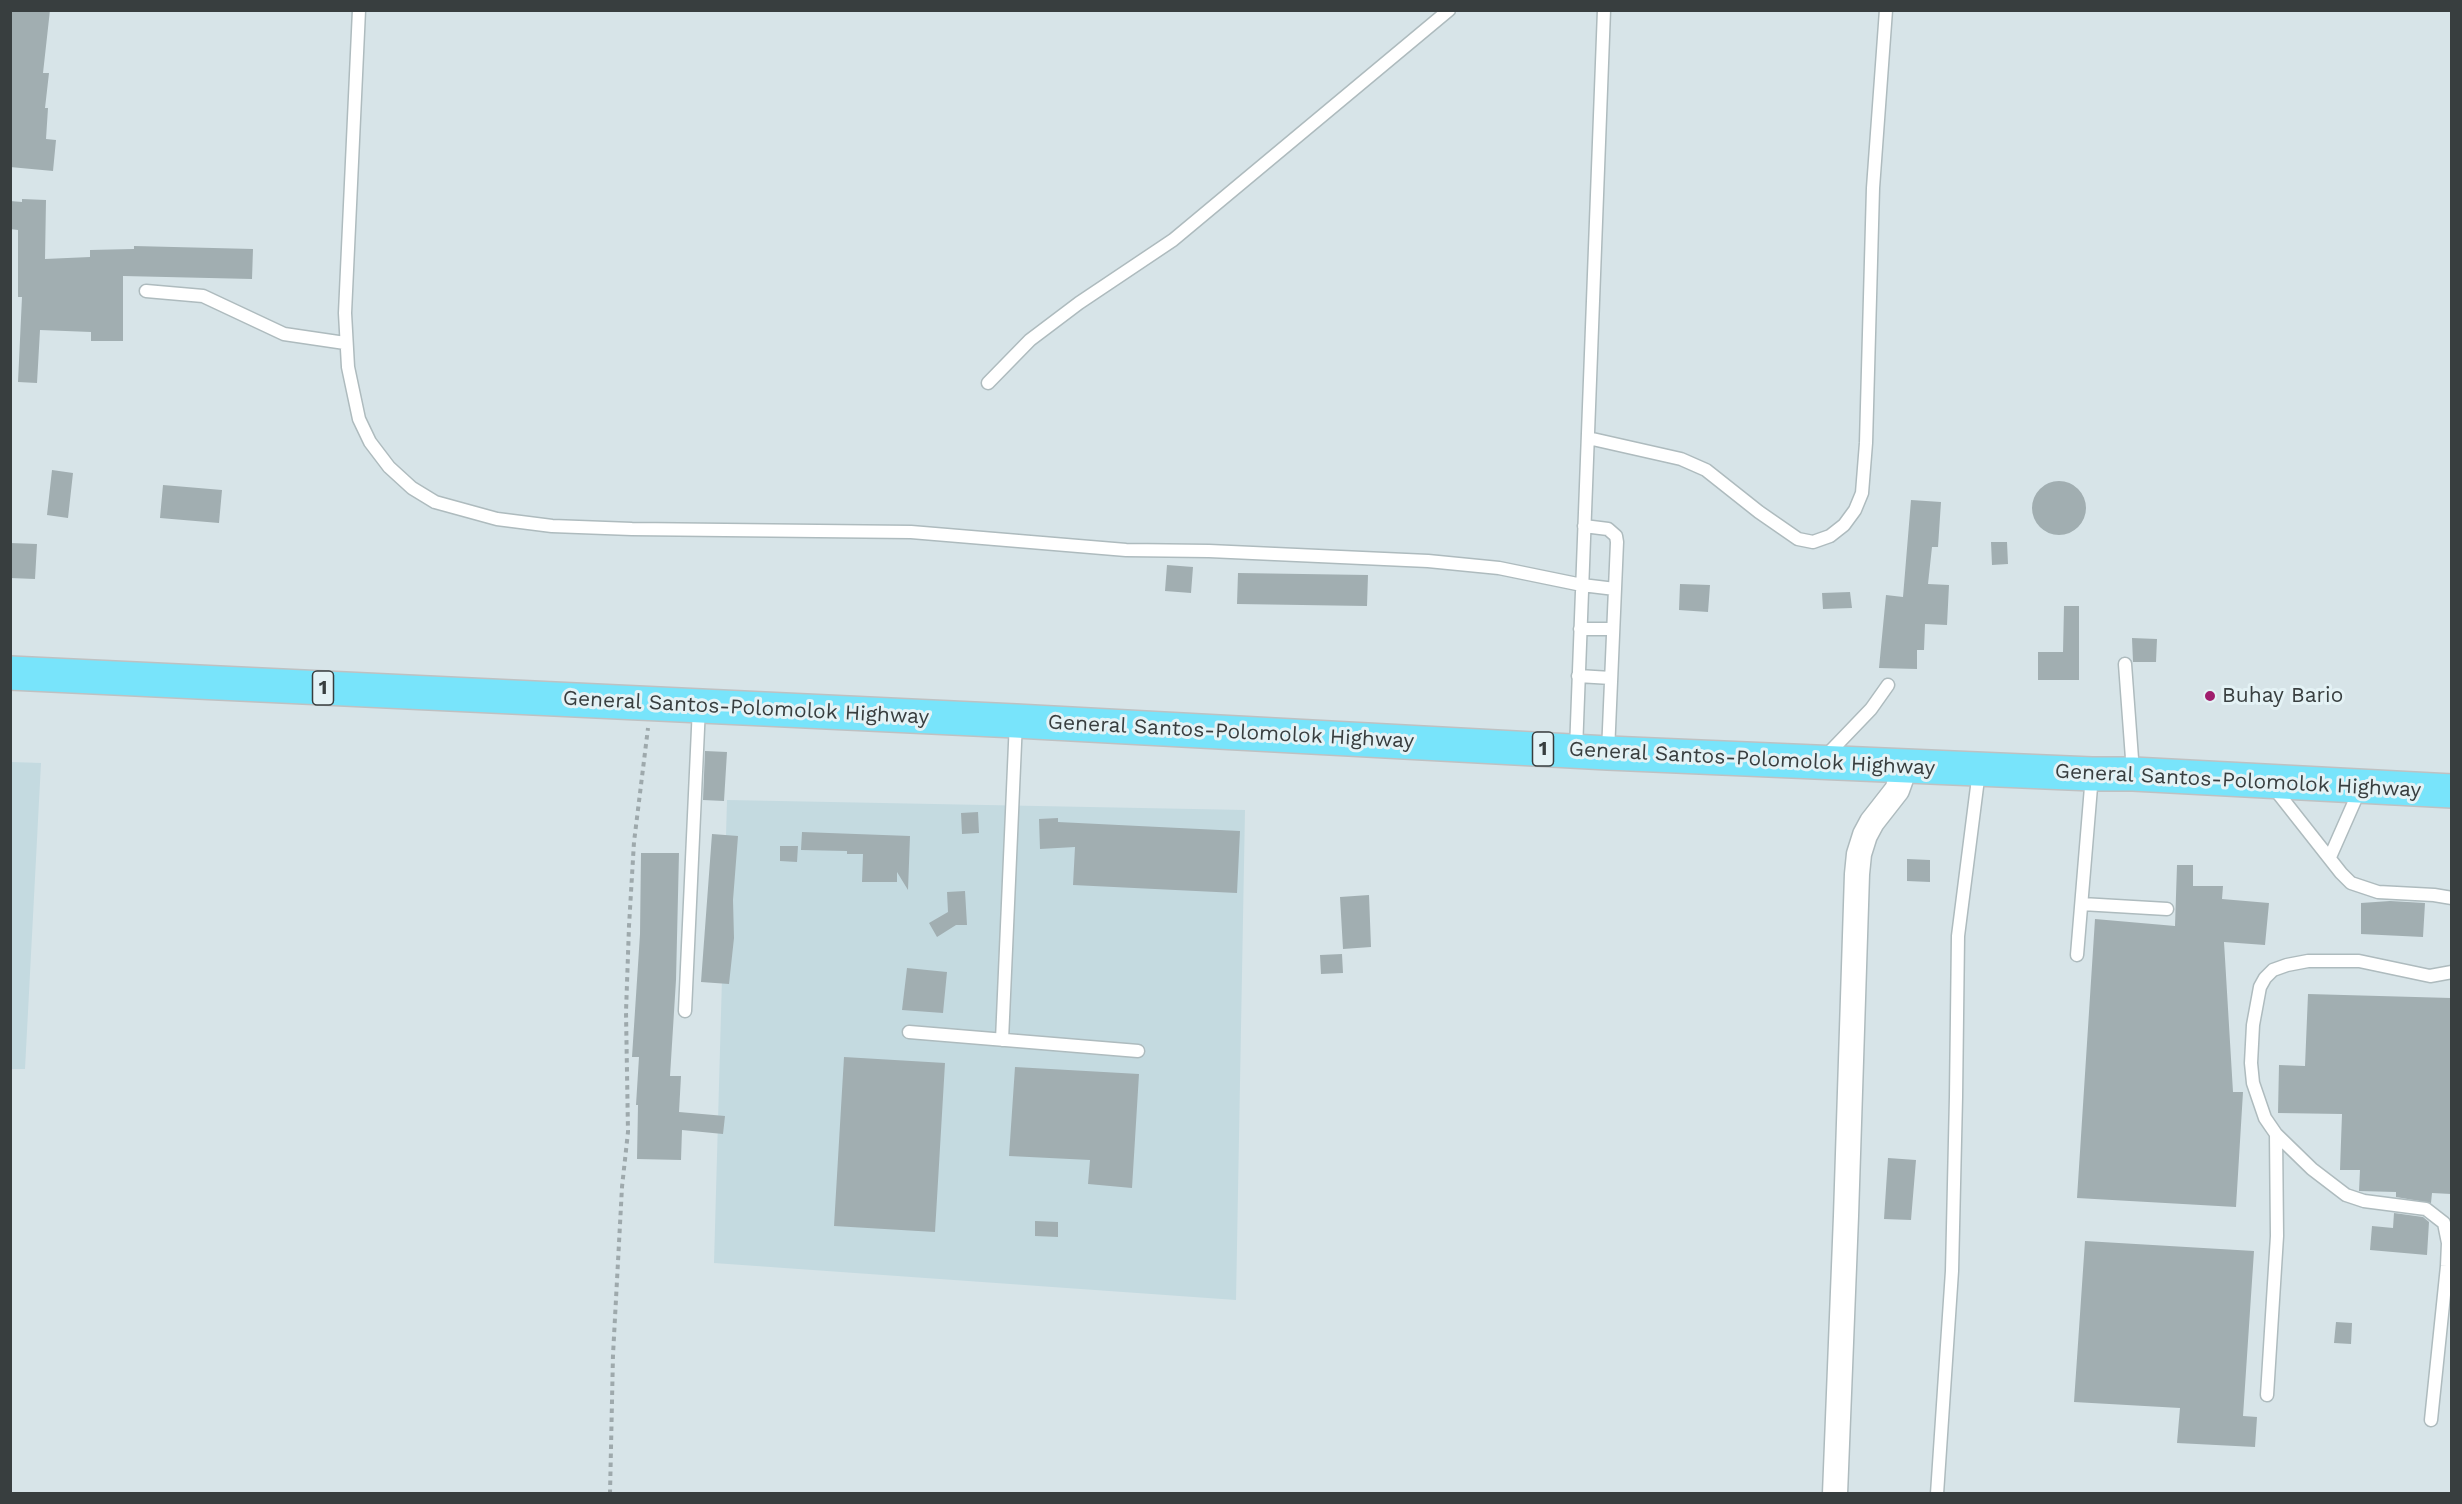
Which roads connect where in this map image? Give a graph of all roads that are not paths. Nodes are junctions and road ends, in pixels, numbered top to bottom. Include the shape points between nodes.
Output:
1 (359, 10) edge
2 (1449, 10) edge
3 (1604, 10) edge
4 (1886, 10) edge
5 (146, 291) dead end
6 (345, 343) junction
7 (988, 383) dead end
8 (1587, 438) junction
9 (1584, 526) junction
10 (1582, 585) junction
11 (1614, 589) junction
12 (1580, 629) junction
13 (1613, 629) junction
14 (2125, 664) dead end
15 (10, 673) edge
16 (1578, 676) junction
17 (1611, 678) junction
18 (1888, 685) dead end
19 (699, 706) junction
20 (1016, 721) junction
21 (1576, 751) junction
22 (1608, 753) junction
23 (1821, 761) junction
24 (1906, 765) junction
25 (1979, 769) junction
26 (2092, 774) junction
27 (2133, 774) junction
28 (2269, 782) junction
29 (2361, 786) junction
30 (2451, 791) edge
31 (2330, 857) junction
32 (2451, 898) edge
33 (2082, 904) junction
34 (2168, 909) dead end
35 (2077, 955) dead end
36 (2451, 972) edge
37 (686, 1011) dead end
38 (909, 1032) dead end
39 (1002, 1040) junction
40 (1138, 1052) dead end
41 (2276, 1134) junction
42 (2267, 1395) dead end
43 (2431, 1420) dead end
44 (1834, 1494) edge
45 (1937, 1494) edge

1 - 6 lane
2 - 7 lane via 1180,234 1030,340
3 - 8 lane
4 - 8 lane via 1872,188 1866,443 1862,493 1855,510 1830,536 1813,542 1798,539 1706,470 1680,459
5 - 6 lane via 203,296 284,334
6 - 10 lane via 359,419 370,442 390,467 412,488 435,502 497,519 632,529 911,532 1126,550 1428,561 1499,568
8 - 9 lane
9 - 10 lane
9 - 11 lane via 1608,529 1616,536
10 - 11 lane
10 - 12 lane
11 - 13 lane
12 - 13 lane
12 - 16 lane
13 - 17 lane
14 - 27 lane
15 - 19 highway, General Santos-Polomolok Highway / 1
16 - 17 lane
16 - 21 lane
17 - 22 lane
18 - 23 lane via 1871,709
19 - 20 highway, General Santos-Polomolok Highway / 1
19 - 37 lane
20 - 21 highway, General Santos-Polomolok Highway / 1
20 - 39 lane
21 - 22 highway, General Santos-Polomolok Highway / 1
22 - 23 highway, General Santos-Polomolok Highway / 1
23 - 24 highway, General Santos-Polomolok Highway / 1
24 - 25 highway, General Santos-Polomolok Highway / 1
24 - 44 street via 1897,790 1865,835 1857,874
25 - 26 highway, General Santos-Polomolok Highway / 1
25 - 45 lane via 1958,936 1952,1271
26 - 27 highway, General Santos-Polomolok Highway / 1
26 - 33 lane
27 - 28 highway, General Santos-Polomolok Highway / 1
28 - 29 highway, General Santos-Polomolok Highway / 1
28 - 31 lane
29 - 30 highway, General Santos-Polomolok Highway / 1
29 - 31 lane
31 - 32 lane via 2351,883 2364,889
33 - 34 lane
33 - 35 lane
36 - 41 lane via 2430,976 2359,961 2330,960 2273,970 2260,987 2251,1063 2258,1101
38 - 39 lane
39 - 40 lane
41 - 42 lane via 2277,1236
41 - 43 lane via 2346,1195 2426,1209 2444,1223 2447,1266

